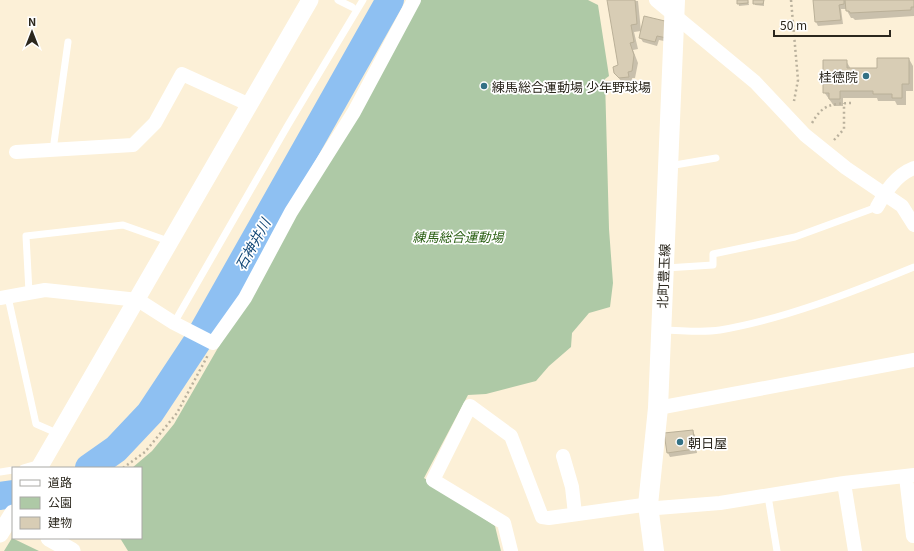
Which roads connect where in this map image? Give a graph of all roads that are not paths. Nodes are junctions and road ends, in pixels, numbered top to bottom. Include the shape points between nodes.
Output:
1 (310, 0) edge
2 (338, 0) edge
3 (363, 0) edge
4 (414, 0) edge
5 (656, 0) edge
6 (352, 7) dead end
7 (675, 8) edge
8 (68, 42) dead end
9 (250, 105) junction
10 (53, 150) junction
11 (16, 152) dead end
12 (716, 158) dead end
13 (668, 166) junction
14 (914, 168) edge
15 (884, 194) junction
16 (877, 207) joint
17 (914, 225) edge
18 (171, 242) junction
19 (914, 267) edge
20 (663, 268) junction
21 (28, 292) junction
22 (4, 297) edge
23 (138, 300) junction
24 (174, 323) junction
25 (662, 330) junction
26 (914, 360) edge
27 (658, 408) junction
28 (59, 434) junction
29 (563, 456) dead end
30 (41, 465) edge
31 (29, 467) edge
32 (12, 470) edge
33 (0, 472) edge
34 (910, 476) edge
35 (844, 483) junction
36 (768, 496) junction
37 (648, 506) junction
38 (575, 514) junction
39 (9, 516) edge
40 (0, 534) edge
41 (913, 536) edge
42 (51, 539) edge
43 (72, 551) edge
44 (511, 551) edge
45 (654, 551) edge
46 (777, 551) edge
47 (855, 551) edge

1 - 9 street
2 - 6 lane
3 - 24 lane
4 - 24 street via 354,112 291,212 245,298 213,343
5 - 7 street
7 - 13 main road, 北町豊玉線
7 - 15 street via 755,82 805,136
8 - 10 lane
9 - 10 street via 182,74 155,123 133,145
9 - 18 street
10 - 11 street
12 - 13 lane
13 - 20 main road, 北町豊玉線
14 - 15 street via 903,172
15 - 16 street
15 - 17 street via 902,206
16 - 20 lane via 795,237 713,254 713,265
18 - 21 lane via 123,225 26,236
18 - 23 street
19 - 25 lane via 791,312 719,330
20 - 25 main road, 北町豊玉線
21 - 22 street
21 - 23 street via 45,290
22 - 28 lane via 36,424
23 - 24 street
23 - 28 street
25 - 27 main road, 北町豊玉線
26 - 27 street
27 - 37 main road, 北町豊玉線
28 - 30 street
29 - 38 street via 572,487
30 - 31 lane
32 - 33 lane
34 - 35 street
34 - 41 street
35 - 36 street
35 - 47 street
36 - 37 street via 720,503 657,508
36 - 46 lane
37 - 38 street
37 - 45 main road, 北町豊玉線
38 - 44 street via 542,517 511,436 470,406 433,480 504,523
39 - 40 street
42 - 43 street

